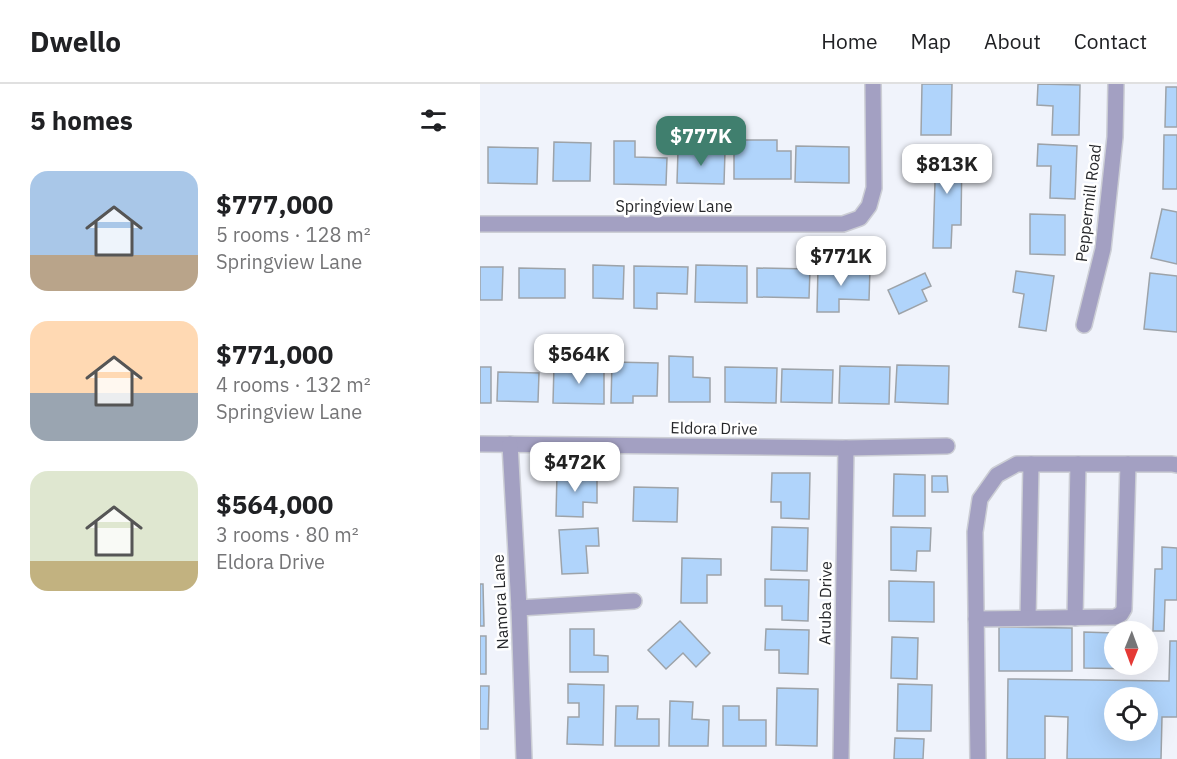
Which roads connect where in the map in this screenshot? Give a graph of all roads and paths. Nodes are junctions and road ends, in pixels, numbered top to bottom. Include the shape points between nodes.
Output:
1 (873, 84) edge
2 (1116, 84) edge
3 (480, 224) edge
4 (1084, 325) dead end
5 (480, 444) edge
6 (510, 444) junction
7 (947, 446) dead end
8 (846, 448) junction
9 (1031, 464) junction
10 (1078, 464) junction
11 (1128, 464) junction
12 (1174, 465) edge
13 (634, 601) dead end
14 (519, 608) junction
15 (1028, 618) junction
16 (1075, 618) junction
17 (976, 619) junction
18 (524, 759) edge
19 (841, 759) edge
20 (978, 759) edge

1 - 3 street, Springview Lane via 874,188 869,206 860,218 843,224
2 - 4 street, Peppermill Road via 1115,137 1103,249
5 - 6 street, Eldora Drive
6 - 8 street, Eldora Drive
6 - 14 street, Namora Lane
7 - 8 street, Eldora Drive
8 - 19 street, Aruba Drive
9 - 10 street
9 - 15 street
9 - 17 street via 1017,464 997,475 980,500 975,532
10 - 11 street
10 - 16 street
11 - 12 street
11 - 16 street via 1124,609 1115,617
13 - 14 street
14 - 18 street, Namora Lane
15 - 16 street
15 - 17 street
17 - 20 street

